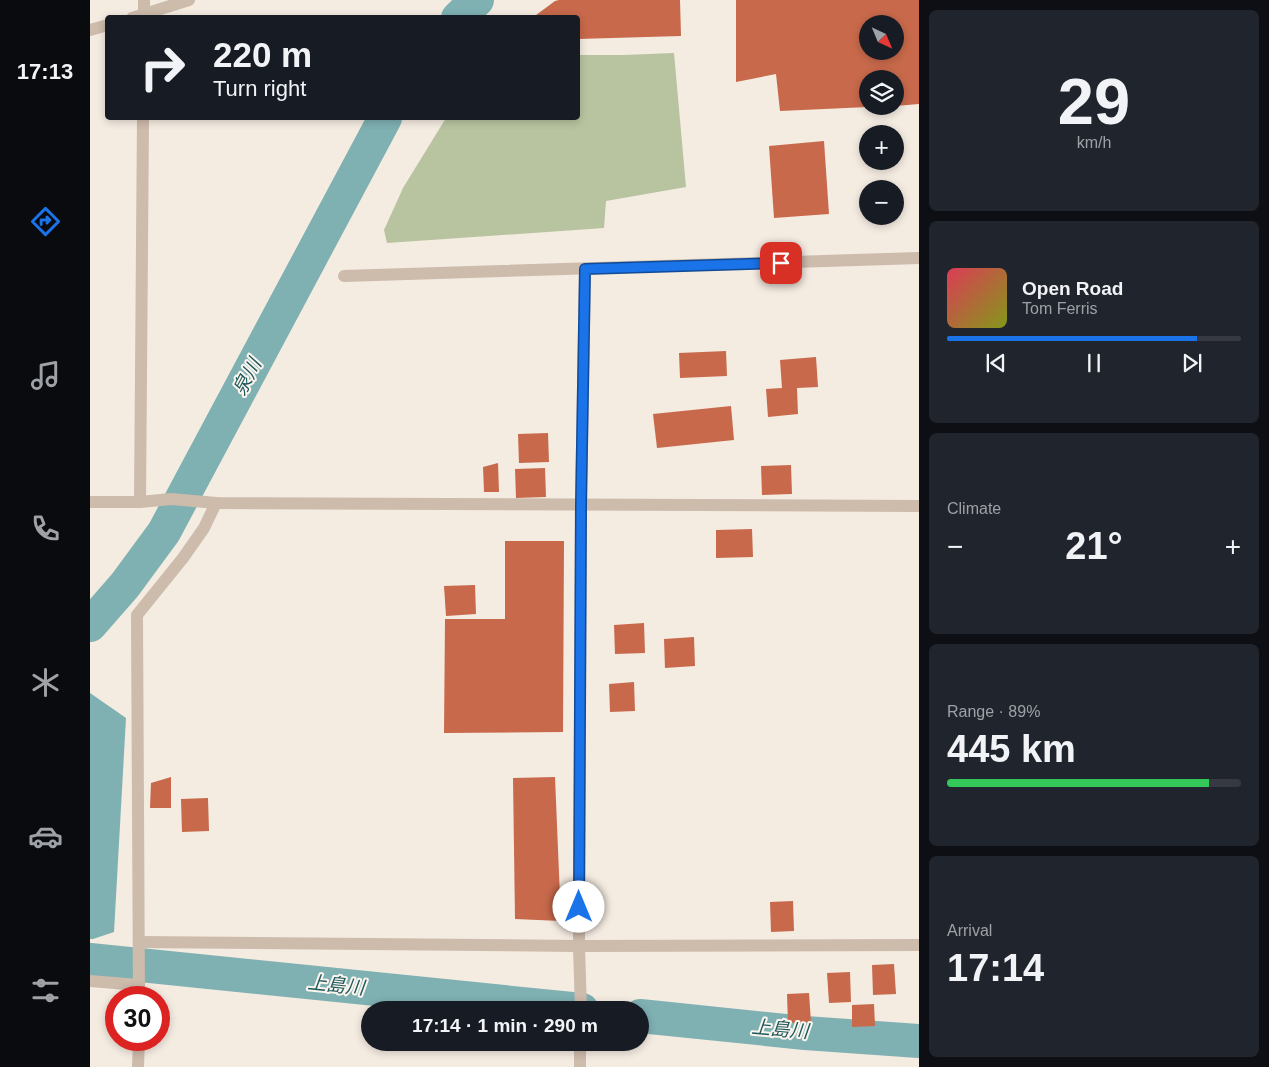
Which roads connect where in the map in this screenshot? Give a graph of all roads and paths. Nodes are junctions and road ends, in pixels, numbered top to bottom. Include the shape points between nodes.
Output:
1 (144, 0) edge
2 (189, 0) edge
3 (140, 15) edge
4 (143, 15) edge
5 (105, 26) edge
6 (90, 30) edge
7 (143, 120) edge
8 (919, 258) edge
9 (585, 269) junction
10 (344, 276) dead end
11 (90, 502) edge
12 (140, 502) junction
13 (216, 503) junction
14 (581, 505) junction
15 (919, 506) edge
16 (139, 942) junction
17 (919, 945) edge
18 (579, 946) junction
19 (90, 981) edge
20 (121, 986) edge
21 (139, 986) edge
22 (581, 1001) edge
23 (139, 1051) edge
24 (580, 1051) edge
25 (138, 1067) edge
26 (580, 1067) edge

1 - 3 street
2 - 4 street
5 - 6 street
7 - 12 street
8 - 9 street
9 - 10 street
9 - 14 street
11 - 12 street
12 - 13 street via 171,499
13 - 14 street
13 - 16 street via 204,528 183,558 137,615
14 - 15 street
14 - 18 street
16 - 18 street
16 - 21 street
17 - 18 street
18 - 22 street
19 - 20 street
23 - 25 street
24 - 26 street

